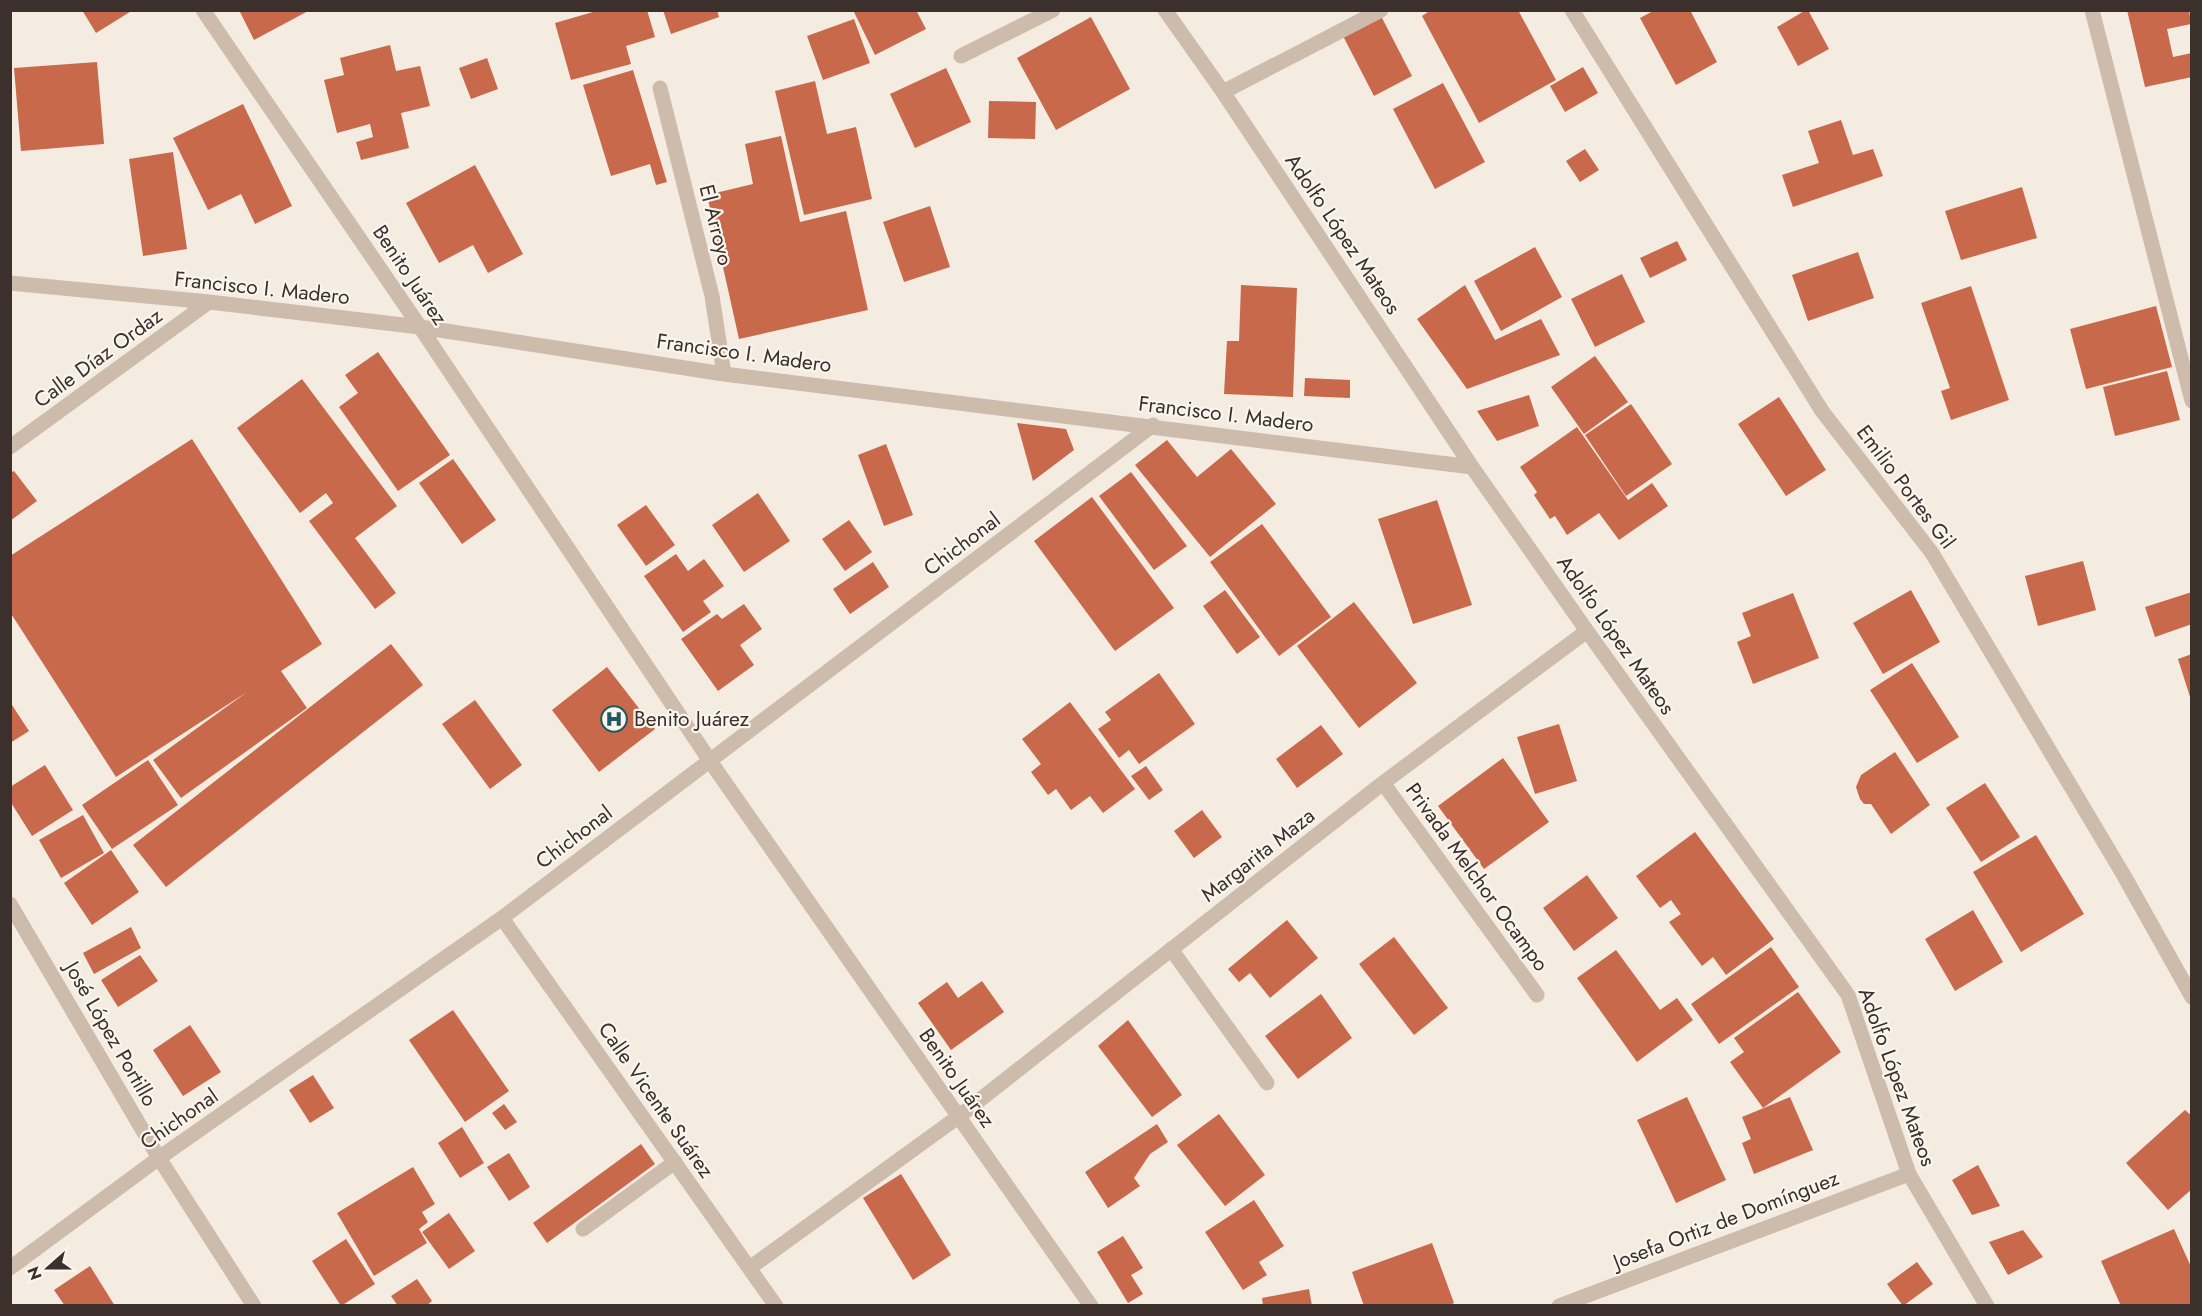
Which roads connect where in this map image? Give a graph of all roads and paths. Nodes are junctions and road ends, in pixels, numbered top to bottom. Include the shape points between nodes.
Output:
1 (203, 10) edge
2 (1053, 10) edge
3 (1165, 10) edge
4 (1381, 10) edge
5 (1572, 10) edge
6 (2092, 10) edge
7 (961, 56) dead end
8 (660, 88) dead end
9 (1223, 92) junction
10 (10, 283) edge
11 (209, 302) junction
12 (420, 327) junction
13 (724, 374) junction
14 (2192, 401) edge
15 (1153, 426) junction
16 (10, 447) edge
17 (1472, 466) junction
18 (1587, 631) junction
19 (710, 761) junction
20 (1383, 783) junction
21 (10, 904) edge
22 (502, 918) junction
23 (1171, 949) junction
24 (1537, 995) dead end
25 (2192, 997) edge
26 (1267, 1083) dead end
27 (958, 1117) junction
28 (159, 1158) junction
29 (675, 1162) junction
30 (1909, 1174) junction
31 (583, 1229) dead end
32 (751, 1267) junction
33 (10, 1268) edge
34 (254, 1305) edge
35 (776, 1305) edge
36 (1091, 1305) edge
37 (1559, 1305) edge
38 (1987, 1305) edge

1 - 12 street, Benito Juárez
2 - 7 street
3 - 9 street, Adolfo López Mateos
4 - 9 street
5 - 25 street, Emilio Portes Gil via 1822,411 1932,553
6 - 14 street
8 - 13 street, El Arroyo via 712,296
9 - 17 street, Adolfo López Mateos
10 - 11 street, Francisco I. Madero
11 - 12 street, Francisco I. Madero
11 - 16 street, Calle Díaz Ordaz
12 - 13 street, Francisco I. Madero
12 - 19 street, Benito Juárez
13 - 15 street, Francisco I. Madero
15 - 17 street, Francisco I. Madero
15 - 19 street, Chichonal
17 - 18 street, Adolfo López Mateos
18 - 20 street, Margarita Maza
18 - 30 street, Adolfo López Mateos via 1848,995
19 - 22 street, Chichonal
19 - 27 street, Benito Juárez
20 - 23 street, Margarita Maza
20 - 24 street, Privada Melchor Ocampo
21 - 28 street, José López Portillo
22 - 28 street, Chichonal
22 - 29 street, Calle Vicente Suárez
23 - 26 street
23 - 27 street, Margarita Maza
27 - 32 street, Margarita Maza
27 - 36 street, Benito Juárez
28 - 33 street, Chichonal
28 - 34 street, José López Portillo
29 - 31 street
29 - 32 street, Calle Vicente Suárez
30 - 37 street, Josefa Ortiz de Domínguez
30 - 38 street, Adolfo López Mateos
32 - 35 street, Calle Vicente Suárez

